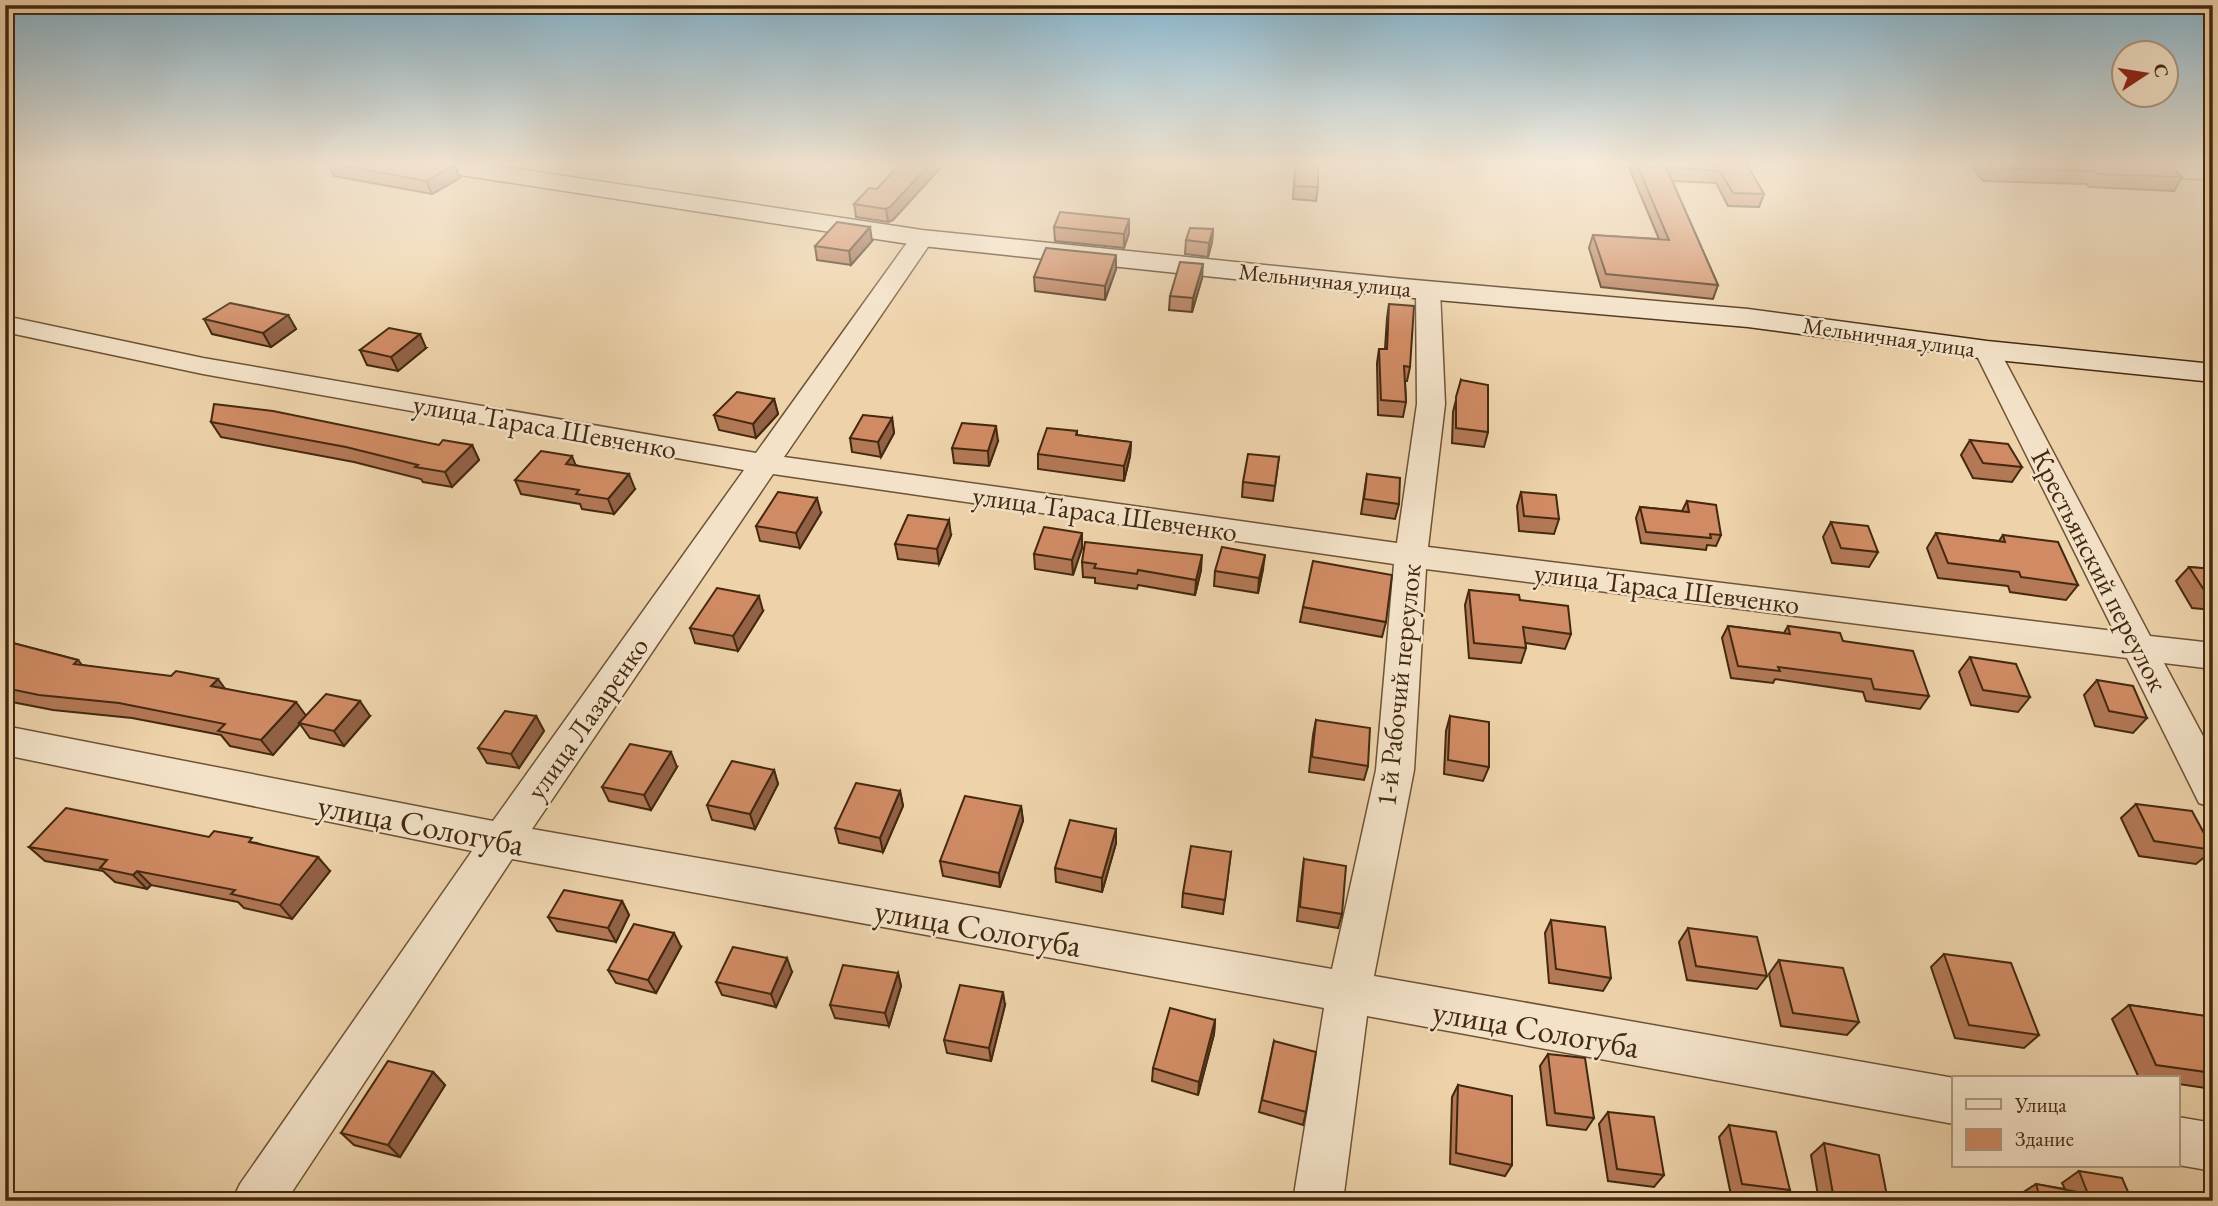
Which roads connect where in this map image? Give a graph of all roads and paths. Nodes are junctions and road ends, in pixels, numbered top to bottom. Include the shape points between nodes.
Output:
1 (812, 221) edge
2 (922, 238) junction
3 (1428, 290) junction
4 (5, 324) edge
5 (1987, 350) junction
6 (2213, 373) edge
7 (765, 464) junction
8 (1411, 556) junction
9 (2140, 647) junction
10 (2213, 656) edge
11 (5, 740) edge
12 (2213, 792) edge
13 (502, 840) junction
14 (1348, 995) junction
15 (1952, 1101) edge
16 (2180, 1141) edge
17 (2213, 1147) edge
18 (257, 1201) edge
19 (1318, 1201) edge

1 - 2 main road, Мельничная улица
2 - 3 main road, Мельничная улица
2 - 7 street, улица Лазаренко
3 - 5 main road, Мельничная улица via 1748,318
3 - 8 street, 1-й Рабочий переулок via 1431,404
4 - 7 street, улица Тараса Шевченко via 204,366
5 - 6 main road, Мельничная улица
5 - 9 street, Крестьянский переулок
7 - 8 street, улица Тараса Шевченко
7 - 13 street, улица Лазаренко
8 - 9 street, улица Тараса Шевченко
8 - 14 street, 1-й Рабочий переулок via 1395,770
9 - 10 street, улица Тараса Шевченко
9 - 12 street, Крестьянский переулок
11 - 13 street, улица Сологуба
13 - 14 street, улица Сологуба
13 - 18 street, улица Лазаренко
14 - 15 street, улица Сологуба
14 - 19 street, 1-й Рабочий переулок
16 - 17 street

